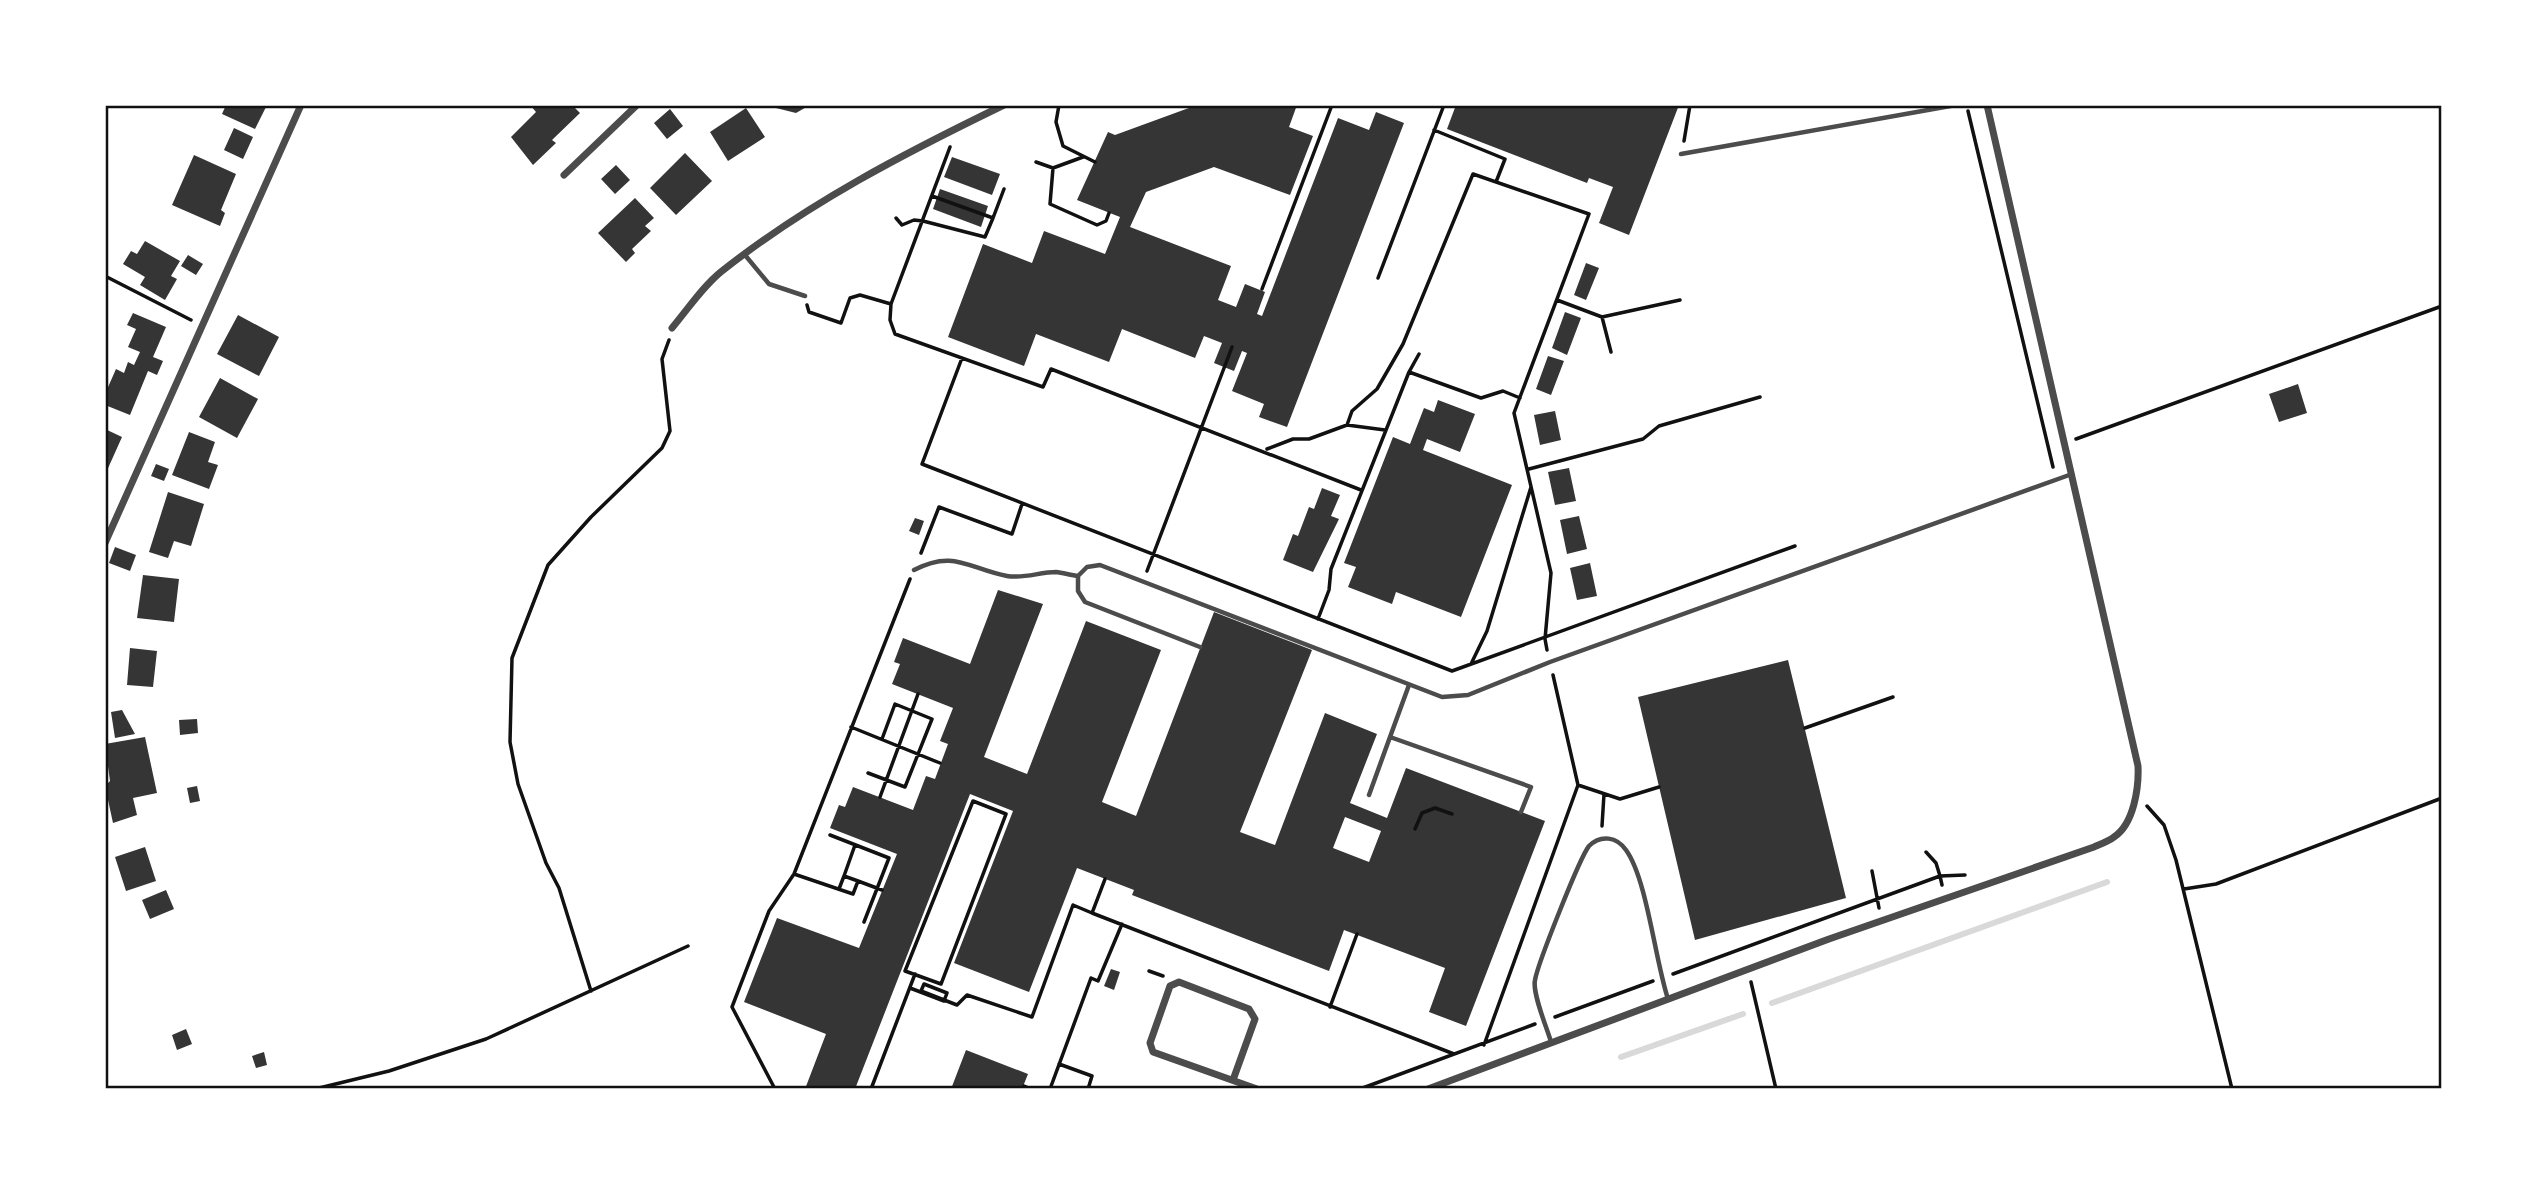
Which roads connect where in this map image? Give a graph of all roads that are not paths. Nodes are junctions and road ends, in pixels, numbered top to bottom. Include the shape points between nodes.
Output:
1 (301, 105) edge
2 (637, 105) edge
3 (1004, 105) edge
4 (1956, 105) edge
5 (1987, 105) edge
6 (1681, 153) road end
7 (564, 175) dead end
8 (745, 256) junction
9 (805, 296) road end
10 (672, 328) road end
11 (2073, 474) junction
12 (105, 543) edge
13 (914, 570) road end
14 (1078, 576) junction
15 (1200, 647) dead end
16 (1409, 685) junction
17 (1390, 737) junction
18 (1368, 795) dead end
19 (1521, 812) dead end
20 (1668, 999) junction
21 (1551, 1042) junction
22 (1233, 1080) junction
23 (1257, 1089) edge
24 (1428, 1089) edge

1 - 12 street
2 - 7 street
3 - 8 street via 794,217
4 - 6 lane
5 - 11 street
8 - 9 lane via 769,284
8 - 10 street via 720,272
11 - 16 lane via 1468,695 1442,697
11 - 20 street via 2138,766 2129,817 2116,837
13 - 14 lane via 946,559 1009,577 1057,572
14 - 15 lane via 1078,591 1086,603
14 - 16 lane via 1087,567 1100,565 1143,579
16 - 17 lane
17 - 18 lane
17 - 19 lane via 1531,787
20 - 21 street
20 - 21 lane via 1637,874 1626,850 1611,838 1601,838 1589,846 1578,868 1534,982
21 - 24 street
22 - 22 street via 1255,1018 1249,1009 1179,982 1170,986 1150,1042 1153,1052
22 - 23 street

